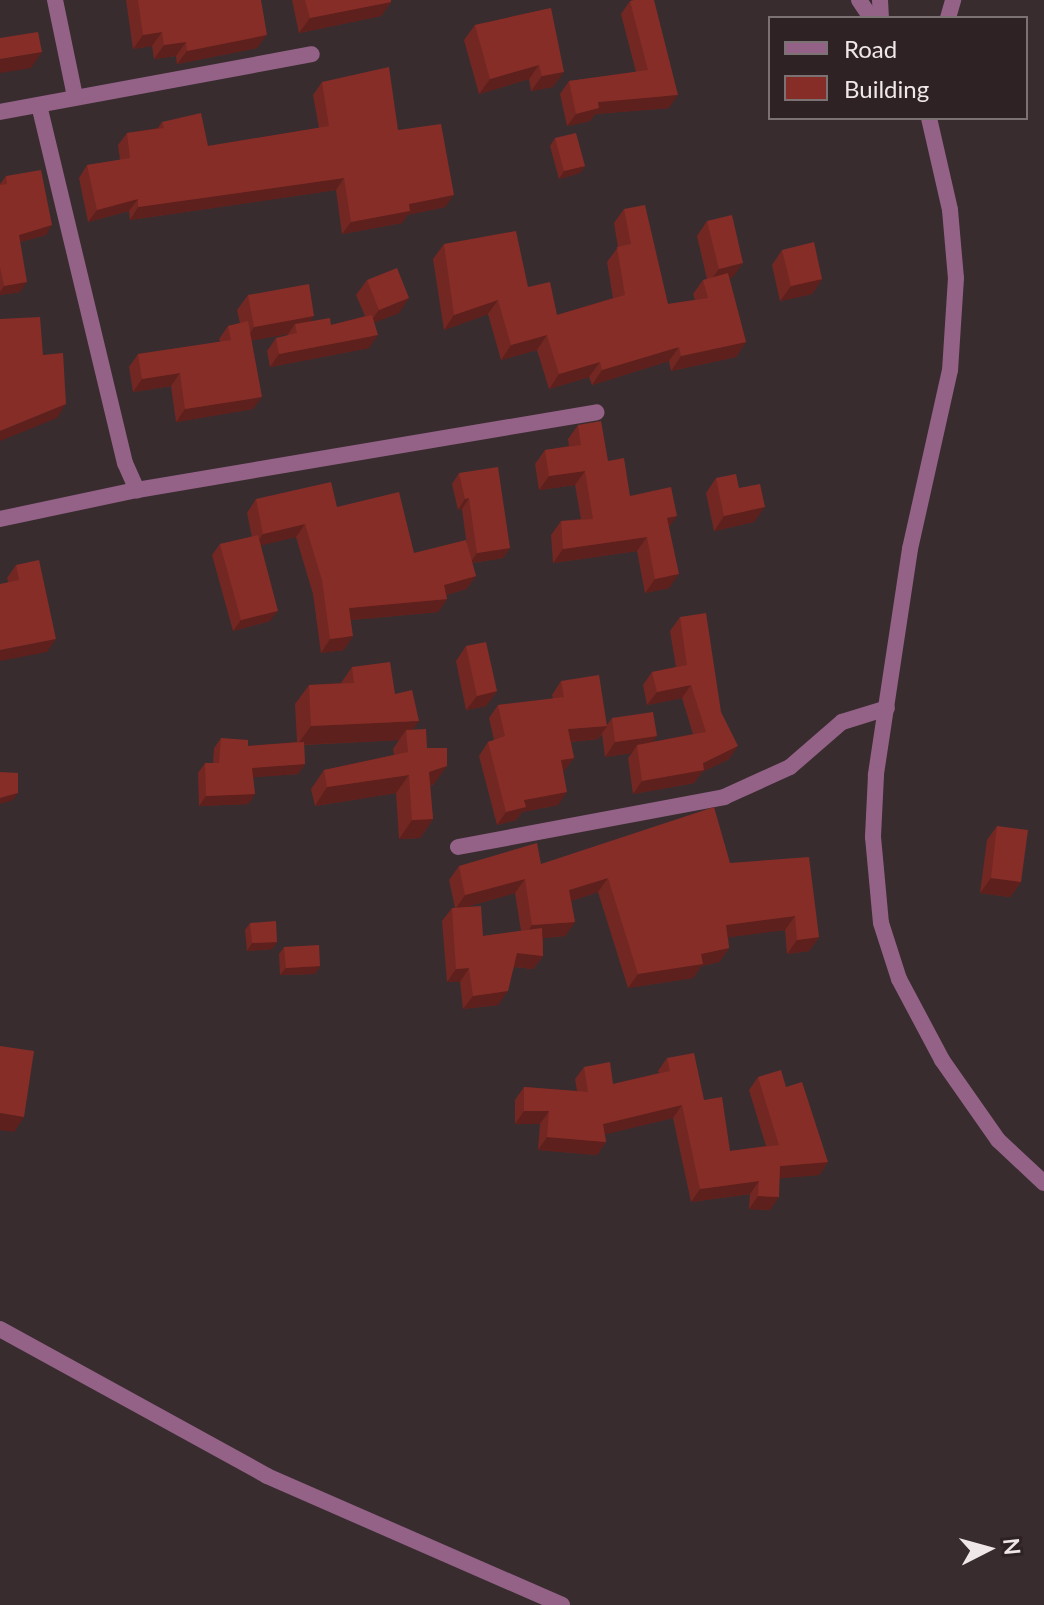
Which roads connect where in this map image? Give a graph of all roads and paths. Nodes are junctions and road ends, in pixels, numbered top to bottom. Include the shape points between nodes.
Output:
1 (55, 0) edge
2 (312, 54) dead end
3 (75, 97) junction
4 (39, 105) junction
5 (0, 112) edge
6 (929, 120) edge
7 (596, 412) dead end
8 (137, 490) junction
9 (0, 519) edge
10 (887, 708) junction
11 (458, 847) dead end
12 (1044, 1183) edge
13 (0, 1329) edge
14 (562, 1605) edge

1 - 3 street
2 - 3 street
3 - 4 street
4 - 5 street
4 - 8 street via 125,463
6 - 10 street via 950,210 955,294 950,370 910,549
7 - 8 street
8 - 9 street
10 - 11 street via 842,722 790,767 724,797
10 - 12 street via 873,837 881,923 899,979 942,1060 998,1140
13 - 14 street via 267,1476

